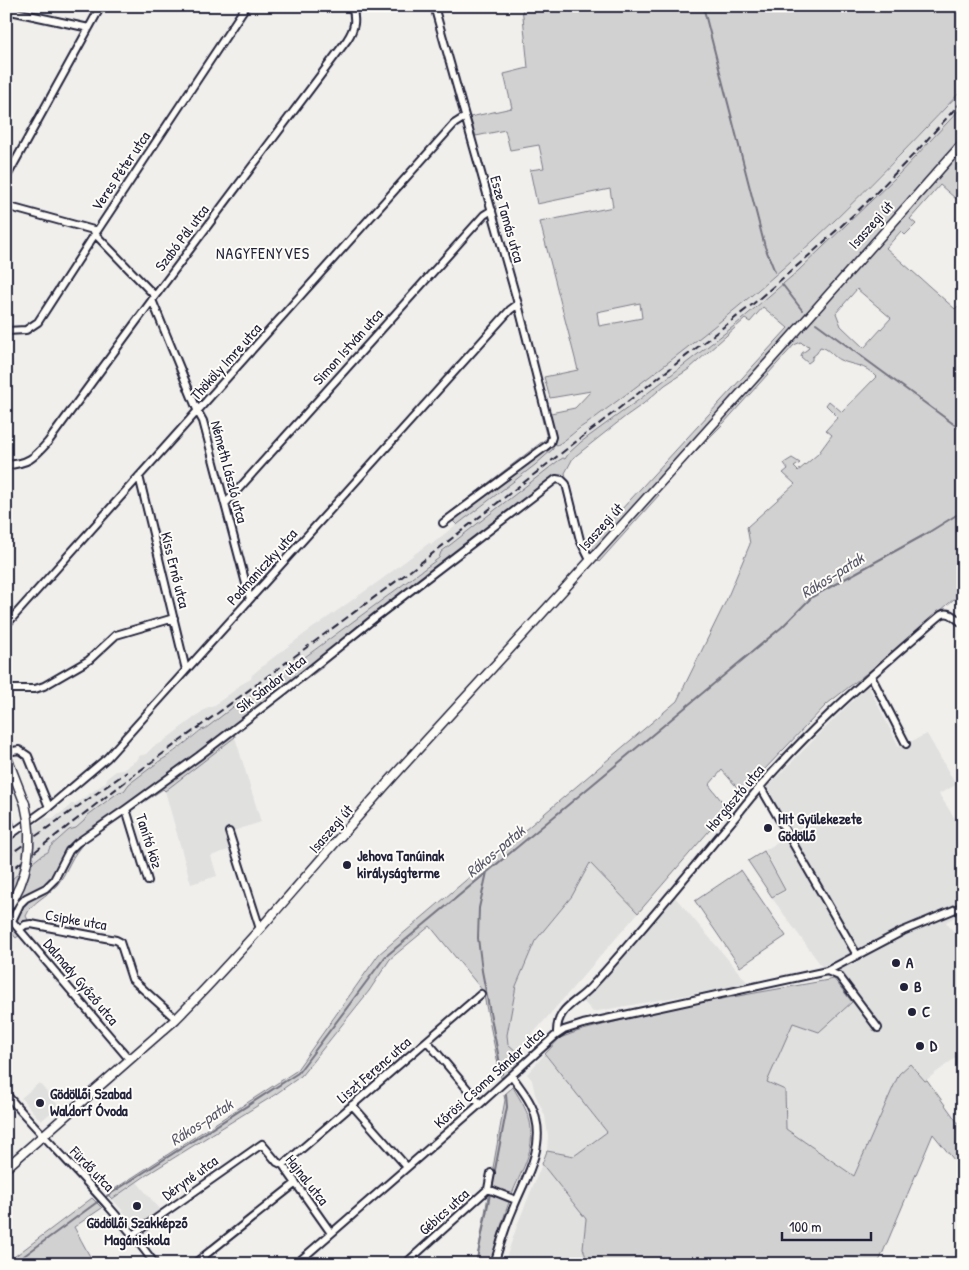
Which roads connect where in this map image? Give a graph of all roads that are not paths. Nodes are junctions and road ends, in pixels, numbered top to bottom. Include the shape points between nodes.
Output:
1 (101, 6) edge
2 (246, 6) edge
3 (352, 6) edge
4 (434, 6) edge
5 (6, 10) edge
6 (89, 28) junction
7 (465, 117) junction
8 (963, 143) edge
9 (6, 178) edge
10 (6, 206) edge
11 (492, 210) junction
12 (96, 232) junction
13 (153, 298) junction
14 (518, 304) junction
15 (6, 331) edge
16 (198, 412) junction
17 (6, 465) edge
18 (139, 476) junction
19 (225, 504) junction
20 (443, 523) dead end
21 (590, 560) junction
22 (250, 599) junction
23 (174, 618) junction
24 (962, 623) edge
25 (6, 624) edge
26 (186, 670) junction
27 (871, 676) junction
28 (6, 689) edge
29 (906, 744) dead end
30 (6, 753) edge
31 (760, 786) junction
32 (49, 807) junction
33 (126, 810) junction
34 (6, 811) edge
35 (229, 832) dead end
36 (9, 836) edge
37 (148, 881) dead end
38 (963, 906) edge
39 (6, 910) edge
40 (12, 921) junction
41 (6, 926) edge
42 (20, 929) junction
43 (260, 929) junction
44 (857, 955) junction
45 (827, 971) junction
46 (481, 994) dead end
47 (176, 1019) junction
48 (878, 1028) dead end
49 (557, 1034) junction
50 (426, 1041) junction
51 (129, 1059) junction
52 (512, 1076) junction
53 (6, 1094) edge
54 (480, 1104) junction
55 (352, 1105) junction
56 (42, 1135) junction
57 (262, 1144) joint
58 (283, 1165) junction
59 (407, 1167) junction
60 (6, 1168) edge
61 (490, 1173) dead end
62 (296, 1183) junction
63 (488, 1189) junction
64 (516, 1200) junction
65 (331, 1233) junction
66 (134, 1234) junction
67 (155, 1264) edge
68 (194, 1264) edge
69 (296, 1264) edge
70 (405, 1264) edge
71 (494, 1264) edge

1 - 6 street
2 - 12 street, Veres Péter utca
3 - 13 street, Szabó Pál utca via 355,25 347,40
4 - 7 street, Esze Tamás utca
5 - 6 street
6 - 9 street
7 - 11 street, Esze Tamás utca
7 - 16 street, Thököly Imre utca via 454,124
8 - 21 main road, Isaszegi út
10 - 12 street
11 - 14 street, Esze Tamás utca
11 - 19 street, Simon István utca via 484,215
12 - 13 street, Németh László utca
12 - 15 street, Veres Péter utca via 38,322 26,330
13 - 16 street, Németh László utca
13 - 17 street, Szabó Pál utca via 40,451 27,462
14 - 20 street, Esze Tamás utca via 552,440
14 - 22 street, Podmaniczky utca
16 - 18 street, Thököly Imre utca
16 - 19 street, Németh László utca
18 - 23 street, Kiss Ernő utca
18 - 25 street, Thököly Imre utca
19 - 22 street, Németh László utca
21 - 33 street, Sík Sándor utca via 580,540 566,484 561,479 554,480
21 - 43 main road, Isaszegi út
22 - 26 street, Podmaniczky utca
23 - 26 street, Kiss Ernő utca
23 - 28 street via 116,635 89,660 44,686
24 - 27 street, Horgásztó utca via 943,613
26 - 32 street, Podmaniczky utca via 107,758
27 - 29 street
27 - 31 street, Horgásztó utca
30 - 32 street via 19,750 28,756
30 - 39 main road, bridge via 24,804 29,836 27,864
31 - 44 street
31 - 49 street, Horgásztó utca via 592,986 562,1012
32 - 36 street, Podmaniczky utca
33 - 37 street, Tanító köz
33 - 40 street, Sík Sándor utca via 71,847 54,880 26,898
34 - 36 street
35 - 43 street
38 - 44 street, Kőrösi Csoma Sándor utca
40 - 41 street
40 - 42 street, Dalmady Győző utca
42 - 47 street, Csipke utca via 31,924 120,942 132,979
42 - 51 street, Dalmady Győző utca
43 - 47 main road, Isaszegi út
44 - 45 street, Kőrösi Csoma Sándor utca
45 - 48 street via 838,976
45 - 49 street, Kőrösi Csoma Sándor utca via 583,1024
46 - 50 street, Liszt Ferenc utca
47 - 51 main road, Isaszegi út
49 - 52 street, Kőrösi Csoma Sándor utca
50 - 54 street
50 - 55 street, Liszt Ferenc utca
51 - 56 main road, Isaszegi út
52 - 54 street, Kőrösi Csoma Sándor utca
52 - 64 street via 533,1110 538,1133 534,1157
53 - 56 street, Fürdő utca
54 - 59 street, Kőrösi Csoma Sándor utca
55 - 58 street, Liszt Ferenc utca
55 - 59 street
56 - 60 main road, Isaszegi út
56 - 66 street, Fürdő utca
57 - 58 street, Hajnal utca
57 - 66 street, Déryné utca
58 - 62 street, Hajnal utca
59 - 65 street, Kőrösi Csoma Sándor utca
61 - 63 street, Gébics utca
62 - 65 street, Hajnal utca
62 - 68 street
63 - 64 street
63 - 70 street, Gébics utca
64 - 71 street
65 - 69 street, Kőrösi Csoma Sándor utca
66 - 67 street, Fürdő utca

